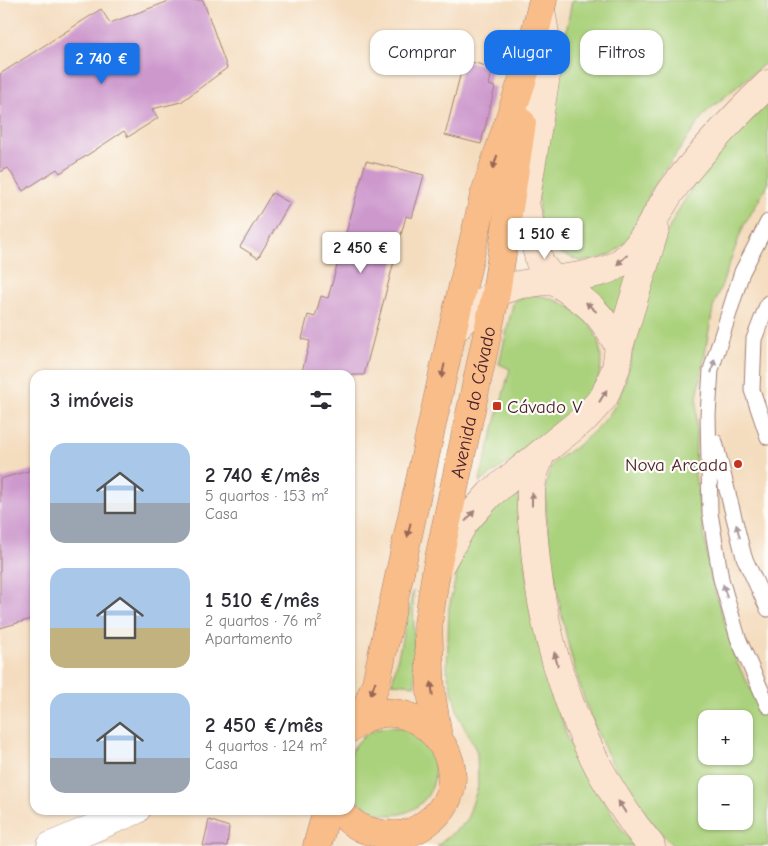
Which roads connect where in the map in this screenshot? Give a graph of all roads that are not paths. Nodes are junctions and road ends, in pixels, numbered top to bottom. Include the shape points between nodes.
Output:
1 (542, 5) edge
2 (536, 30) edge
3 (524, 75) edge
4 (526, 75) edge
5 (768, 84) edge
6 (662, 208) junction
7 (768, 222) edge
8 (553, 280) junction
9 (496, 293) junction
10 (768, 303) edge
11 (452, 332) junction
12 (619, 347) junction
13 (708, 415) junction
14 (768, 437) edge
15 (541, 454) junction
16 (436, 572) junction
17 (768, 609) edge
18 (768, 706) edge
19 (355, 725) edge
20 (438, 737) junction
21 (124, 815) edge
22 (326, 815) edge
23 (345, 815) edge
24 (394, 841) edge
25 (52, 846) edge
26 (317, 846) edge
27 (651, 846) edge

1 - 2 main road, Avenida do Cávado
1 - 8 street via 549,57 524,204 540,263
3 -> 11 main road, Avenida do Cávado via 484,196
4 - 9 main road, Avenida do Cávado via 524,112
5 - 6 street via 714,136
6 -> 8 street via 633,250 616,266
6 - 12 street
13 -> 7 lane via 714,361 742,272
8 - 9 street via 518,285
12 -> 8 street via 606,322 590,306
9 - 11 street
9 - 16 main road, Avenida do Cávado
10 - 14 lane via 754,339 752,390
11 -> 19 main road, Avenida do Cávado via 376,683
15 -> 12 street via 585,418 604,397 616,368
17 -> 13 lane via 744,557
18 -> 13 lane via 738,638 722,580 710,513
16 -> 15 street via 464,523 483,501
27 -> 15 street via 630,821 600,772 560,674 544,614 535,554 532,482
20 -> 16 main road, Avenida do Cávado via 428,624
19 - 20 main road, Avenida do Cávado via 375,715 395,714 414,718
20 - 24 main road, Avenida do Cávado via 450,762 451,782 446,800 436,816
21 - 25 street
22 - 26 main road
23 - 24 main road, Avenida do Cávado via 358,827

